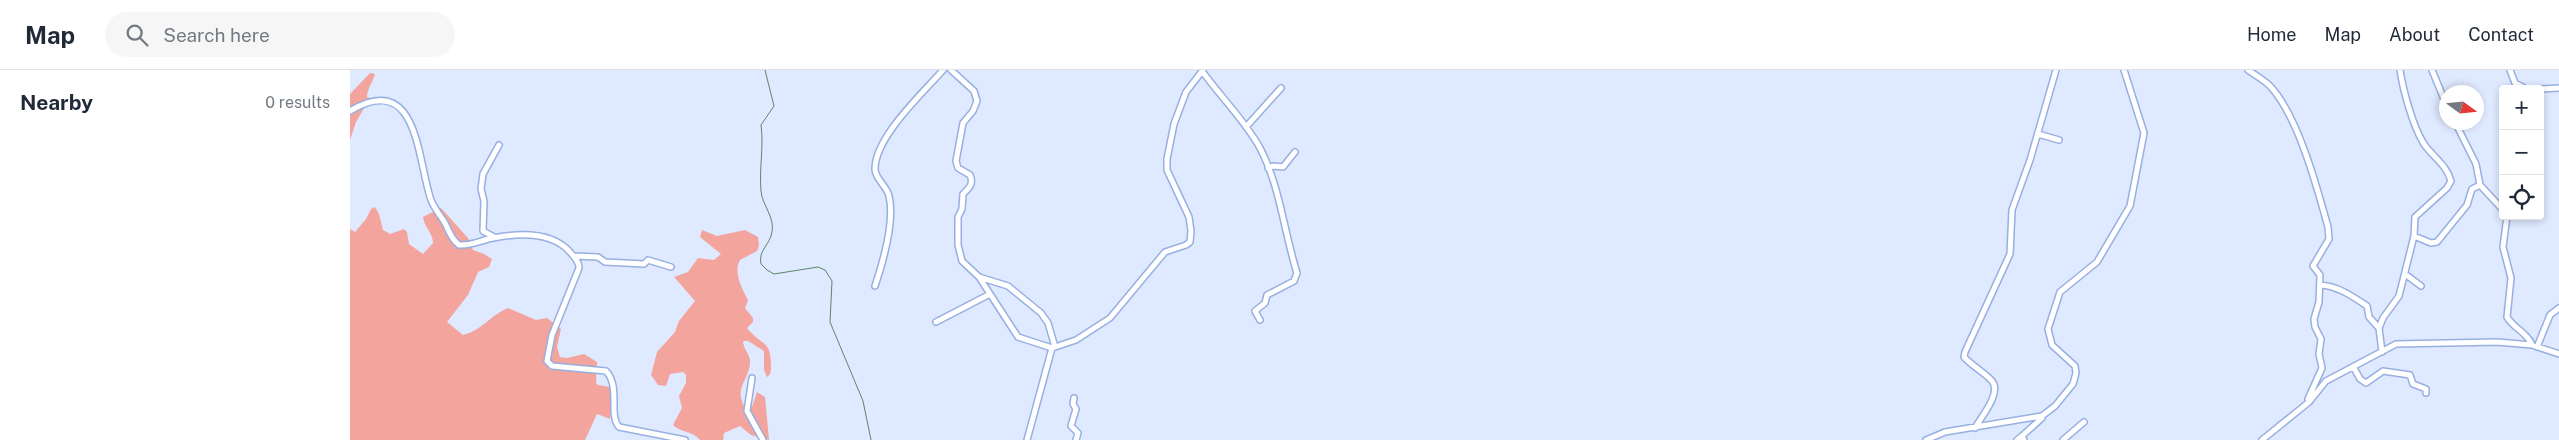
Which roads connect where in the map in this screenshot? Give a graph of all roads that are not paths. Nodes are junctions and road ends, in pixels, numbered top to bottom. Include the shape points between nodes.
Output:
1 (942, 70) edge
2 (952, 70) edge
3 (1203, 70) edge
4 (2056, 70) edge
5 (2124, 70) edge
6 (2248, 70) edge
7 (2400, 70) edge
8 (2432, 70) edge
9 (2510, 70) edge
10 (2514, 85) edge
11 (2439, 87) edge
12 (1281, 88) dead end
13 (2559, 88) edge
14 (2544, 89) edge
15 (350, 111) edge
16 (1246, 127) junction
17 (2459, 130) edge
18 (2038, 134) junction
19 (2059, 140) dead end
20 (499, 145) dead end
21 (1295, 152) dead end
22 (1268, 168) junction
23 (2480, 185) junction
24 (2499, 206) edge
25 (2507, 220) edge
26 (2414, 236) junction
27 (495, 238) junction
28 (574, 256) junction
29 (671, 267) dead end
30 (2405, 274) junction
31 (978, 277) junction
32 (2320, 285) junction
33 (875, 286) dead end
34 (2422, 286) dead end
35 (990, 294) junction
36 (2559, 308) edge
37 (1260, 320) dead end
38 (936, 322) dead end
39 (2379, 328) junction
40 (2534, 346) junction
41 (1054, 348) junction
42 (2382, 352) junction
43 (2559, 354) edge
44 (2354, 368) junction
45 (752, 378) dead end
46 (2426, 393) dead end
47 (1074, 398) dead end
48 (2308, 402) junction
49 (2049, 411) junction
50 (2084, 422) dead end
51 (1975, 428) junction
52 (1936, 438) edge
53 (2023, 438) edge
54 (685, 440) edge
55 (763, 440) edge
56 (1027, 440) edge
57 (1076, 440) edge
58 (1926, 440) edge
59 (2017, 440) edge
60 (2063, 440) edge
61 (2262, 440) edge

1 - 33 street via 889,132 875,166 877,177 889,195 891,212
2 - 31 street via 974,91 978,101 962,126 956,161 958,168 970,175 972,181 962,195 958,245 962,261
3 - 16 street via 1220,97
3 - 41 street via 1186,92 1174,124 1167,159 1168,170 1189,218 1190,242 1165,252 1110,318 1076,340
4 - 18 street
5 - 49 street via 2144,133 2132,201 2101,258 2064,287 2058,297 2048,329 2050,339 2075,366 2076,374 2073,384
6 - 32 street via 2275,92 2302,145 2328,227 2329,239 2313,266 2320,275
7 - 26 street via 2404,93 2423,142 2450,179 2447,188 2415,217
8 - 11 street
9 - 10 street
12 - 16 street
13 - 14 street
15 - 27 street via 379,101 399,105 416,134 433,204 453,240 462,245
16 - 22 street via 1260,147
17 - 23 street via 2476,164
18 - 19 street
18 - 51 street via 2012,210 2010,254 1964,355 1995,387 1994,395
20 - 27 street via 484,171 481,190 483,231
21 - 22 street via 1281,168
22 - 37 street via 1297,273 1294,281 1267,295 1266,304 1255,311
23 - 24 street
23 - 26 street via 2472,189 2467,205 2437,242
25 - 40 street via 2503,250 2512,278 2507,317
26 - 30 street
27 - 28 street via 547,236 560,242
28 - 29 street via 598,257 603,262 625,264 644,264 648,260
28 - 54 street via 579,268 552,335 548,361 556,366 606,371 613,386 616,424 619,427
30 - 34 street
30 - 39 street via 2398,299
31 - 35 street
31 - 41 street via 1008,286 1041,313 1048,323
32 - 39 street via 2338,289 2367,306 2369,317
32 - 48 street via 2314,319 2321,340 2322,368
35 - 38 street
35 - 41 street via 1018,337
36 - 40 street via 2550,315
39 - 42 street
40 - 42 street via 2472,341 2402,343
40 - 43 street
41 - 56 street
42 - 44 street
44 - 46 street via 2363,382 2369,382 2383,371 2410,375 2413,384 2426,389
44 - 48 street via 2326,381
45 - 55 street via 747,410
47 - 57 street via 1076,409 1071,426 1078,433
48 - 61 street
49 - 51 street via 2038,417
49 - 53 street
50 - 60 street
51 - 52 street via 1946,432
52 - 58 street
53 - 59 street

